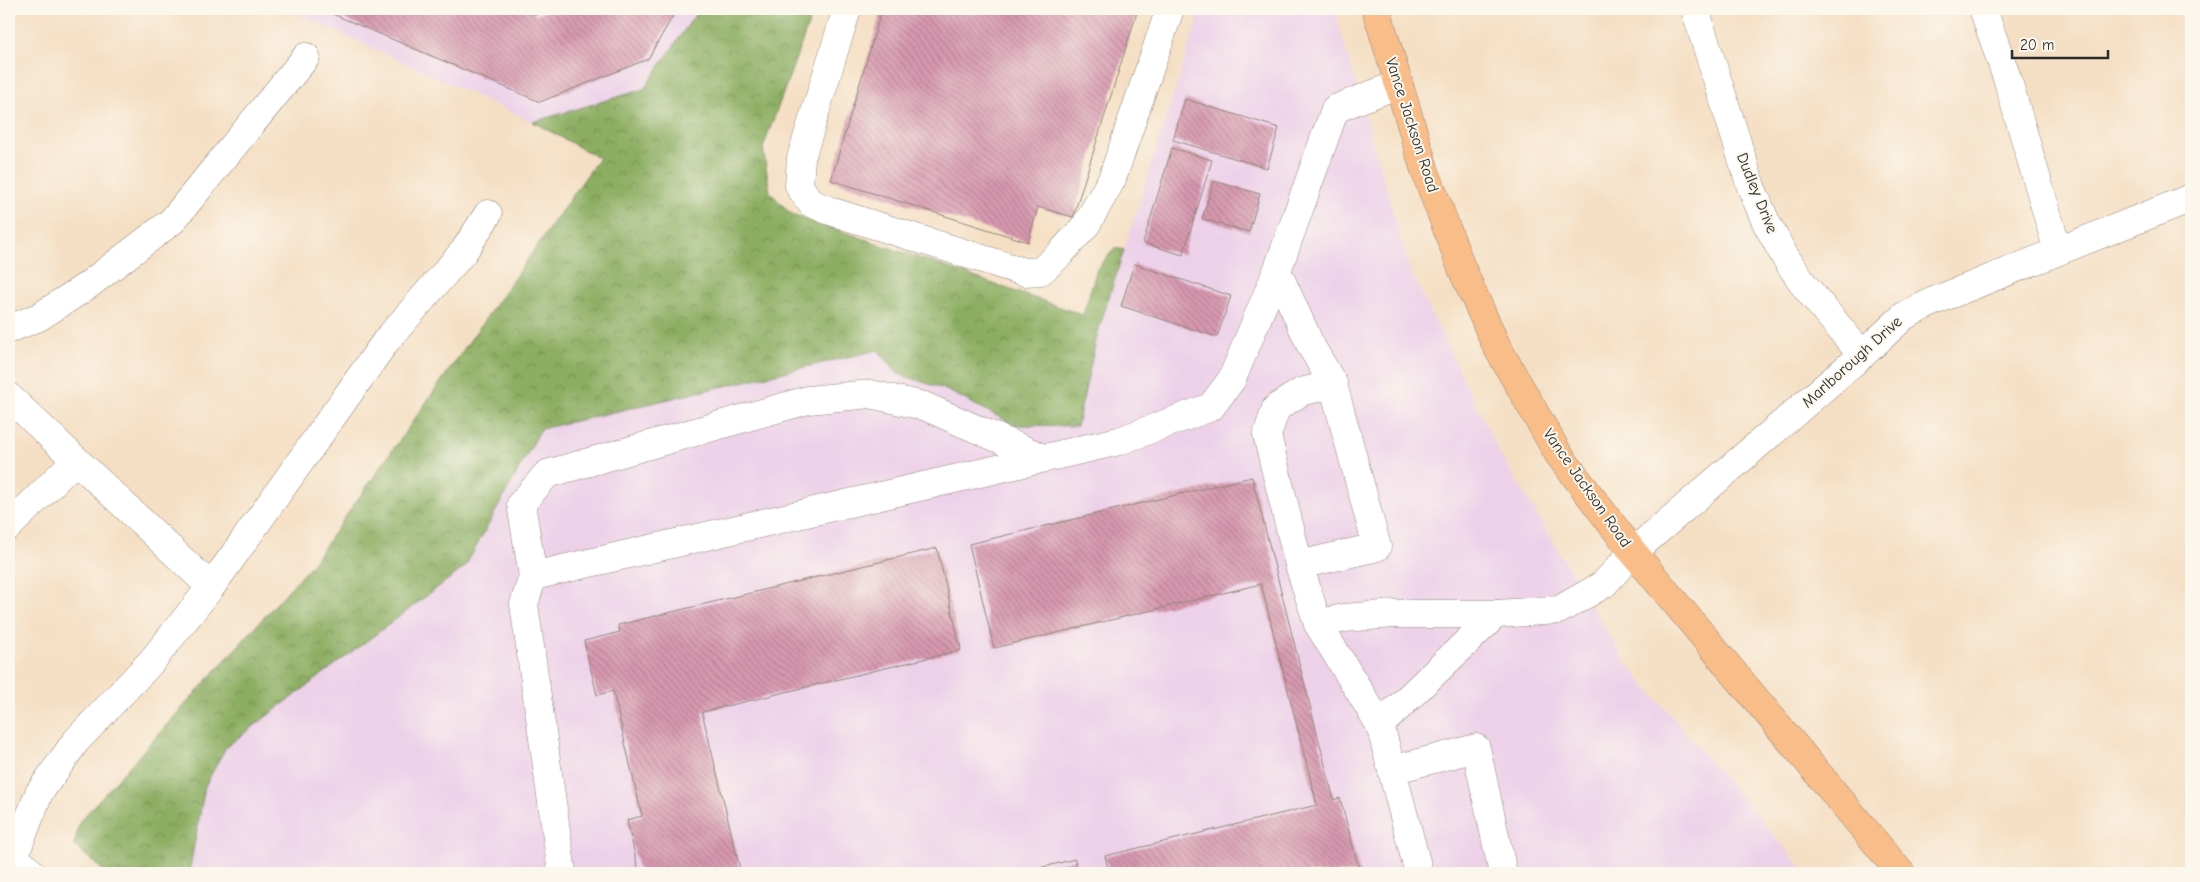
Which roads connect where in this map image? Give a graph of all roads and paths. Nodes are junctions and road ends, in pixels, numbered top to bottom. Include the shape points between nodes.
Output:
1 (847, 9) edge
2 (1170, 9) edge
3 (1376, 9) edge
4 (1696, 9) edge
5 (1982, 9) edge
6 (306, 57) dead end
7 (1399, 84) junction
8 (2191, 198) edge
9 (488, 214) dead end
10 (2058, 251) junction
11 (1277, 272) junction
12 (9, 330) edge
13 (1862, 356) junction
14 (1333, 384) junction
15 (9, 397) edge
16 (1043, 458) junction
17 (76, 460) junction
18 (9, 526) edge
19 (1633, 552) junction
20 (1299, 565) junction
21 (534, 576) junction
22 (211, 588) junction
23 (1496, 614) junction
24 (1318, 624) junction
25 (1380, 725) junction
26 (1392, 770) junction
27 (18, 865) edge
28 (562, 873) edge
29 (1419, 873) edge
30 (1503, 873) edge
31 (1900, 873) edge

1 - 2 street via 801,158 799,186 811,203 830,211 1024,272 1041,270 1060,254 1086,225 1112,180
3 - 7 main road, Vance Jackson Road
4 - 13 street, Dudley Drive via 1751,188 1766,222 1804,285
5 - 10 street via 2008,81
6 - 12 street via 172,221 87,286 39,317
7 - 11 street via 1335,109
7 - 19 main road, Vance Jackson Road via 1448,233 1497,346 1559,455
8 - 10 street, Marlborough Drive
9 - 22 street via 464,251 386,340
10 - 13 street, Marlborough Drive via 1904,316
11 - 14 street via 1311,346
11 - 16 street via 1232,379 1212,407 1119,441
13 - 19 street, Marlborough Drive
14 - 20 street via 1300,392 1276,408 1267,435
14 - 20 street via 1377,547
15 - 17 street
16 - 21 street
16 - 21 street via 924,406 870,394 808,400 547,474 520,504
17 - 18 street
17 - 22 street
19 - 23 street, Marlborough Drive via 1604,584 1559,610
19 - 31 main road, Vance Jackson Road
20 - 24 street
21 - 28 street via 524,604
22 - 27 street via 151,662 76,741 39,793
23 - 24 street, Marlborough Drive via 1394,614 1344,618
23 - 25 street
24 - 25 street
25 - 26 street
26 - 29 street
26 - 30 street via 1476,748

